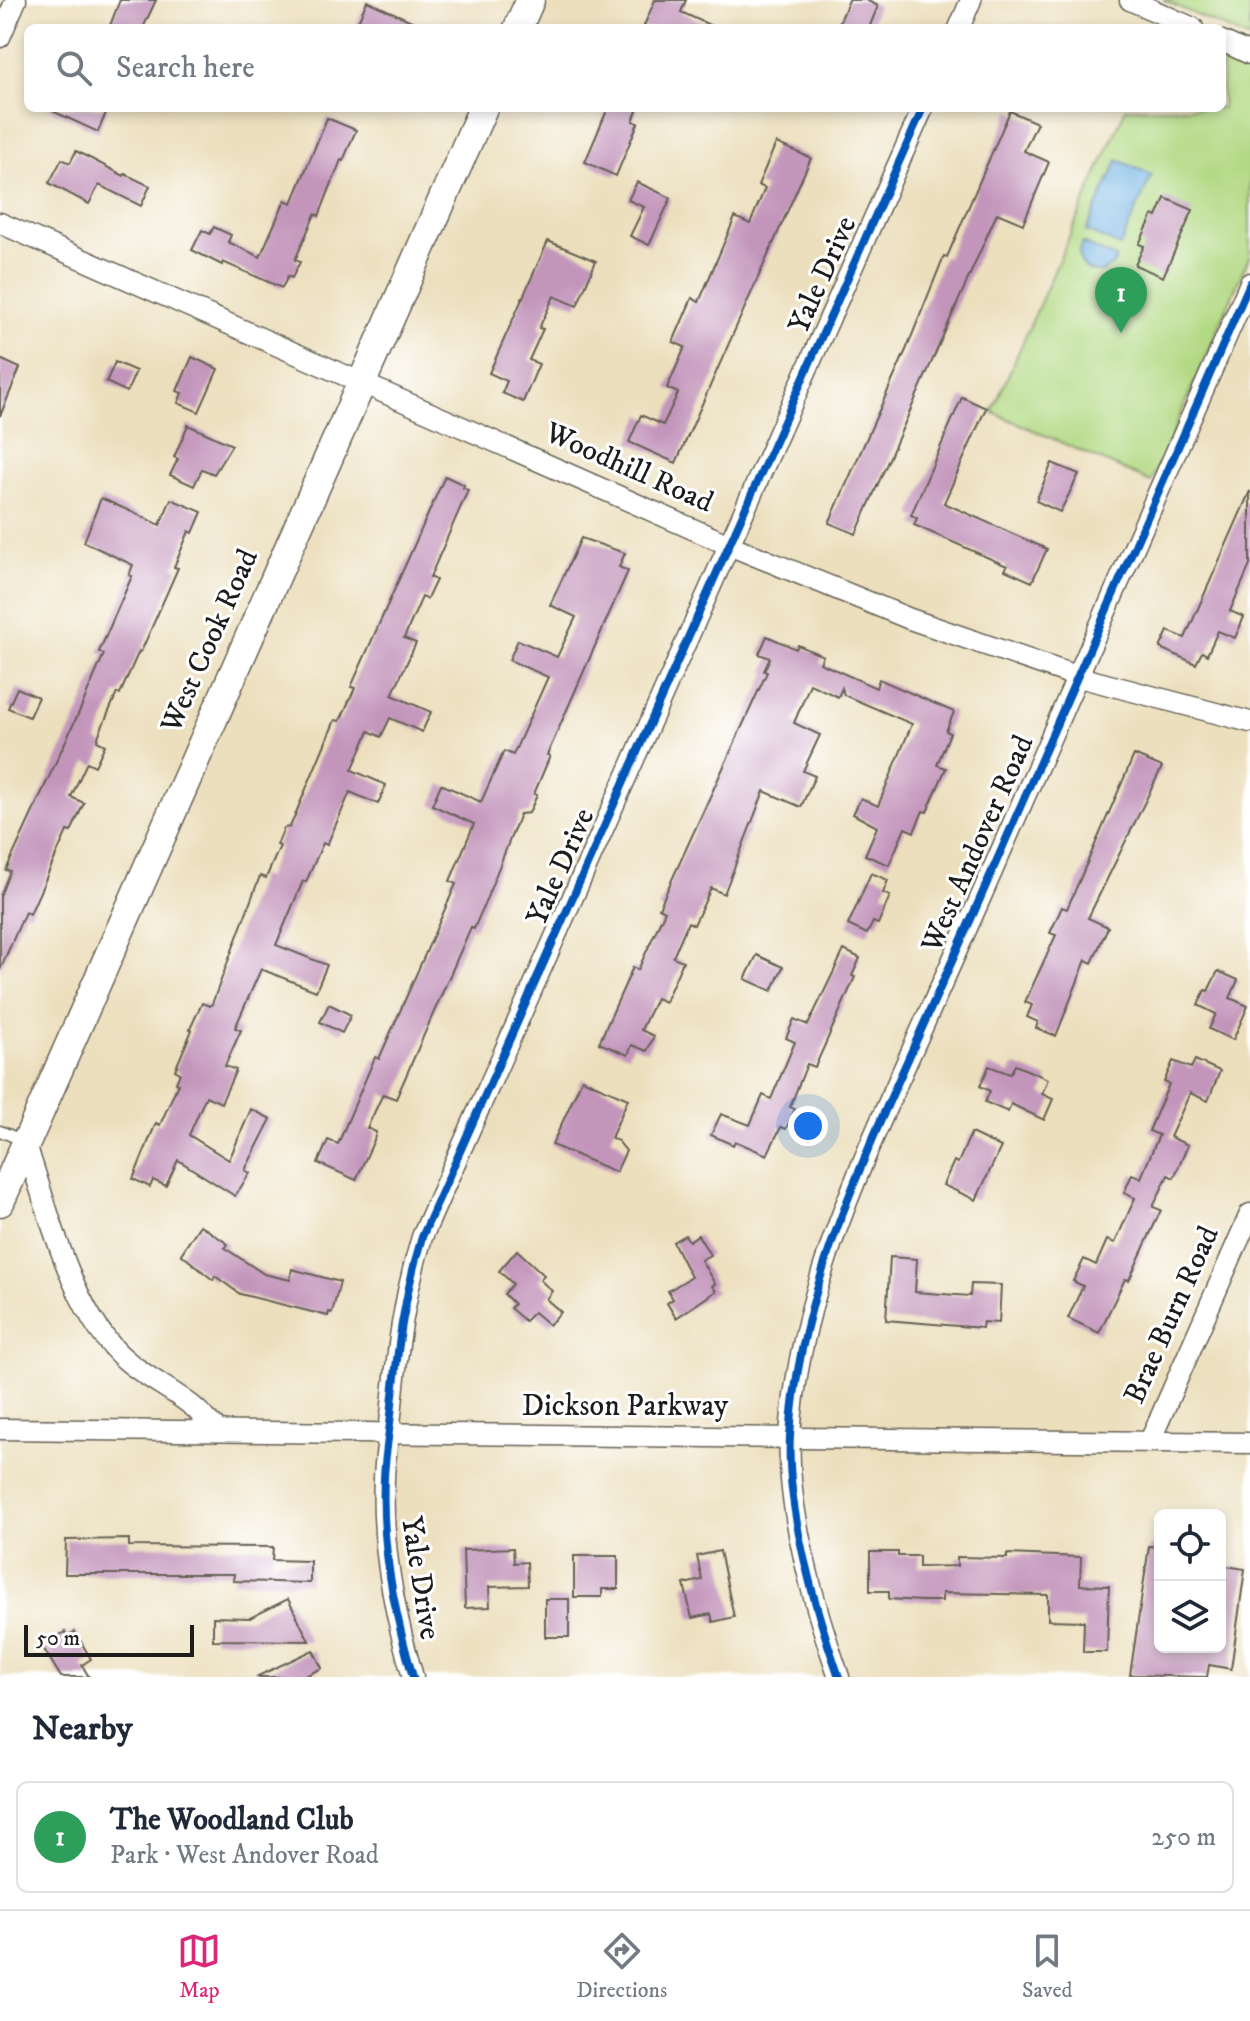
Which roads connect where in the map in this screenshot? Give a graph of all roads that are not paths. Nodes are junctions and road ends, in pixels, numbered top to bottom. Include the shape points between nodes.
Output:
1 (16, 0) edge
2 (530, 0) edge
3 (971, 0) edge
4 (1130, 0) edge
5 (520, 24) edge
6 (961, 24) edge
7 (1184, 24) edge
8 (0, 37) edge
9 (1226, 43) edge
10 (1250, 54) edge
11 (481, 112) edge
12 (921, 112) edge
13 (0, 223) edge
14 (1250, 283) edge
15 (362, 382) junction
16 (729, 545) junction
17 (1079, 677) junction
18 (1250, 722) edge
19 (13, 1136) edge
20 (0, 1202) edge
21 (1250, 1214) edge
22 (0, 1429) edge
23 (219, 1431) junction
24 (389, 1434) junction
25 (790, 1437) junction
26 (1150, 1441) junction
27 (1250, 1443) edge
28 (413, 1677) edge
29 (839, 1677) edge

1 - 8 street
2 - 5 main road
3 - 6 street
4 - 7 street
9 - 10 street
11 - 15 main road, West Cook Road
12 - 16 street, Yale Drive
13 - 15 street, Woodhill Road
14 - 17 street, West Andover Road
15 - 16 street, Woodhill Road
15 - 19 main road, West Cook Road
16 - 17 street, Woodhill Road via 910,619
16 - 24 street, Yale Drive via 422,1237 400,1325
17 - 18 street, Woodhill Road
17 - 25 street, West Andover Road via 854,1180 806,1329
19 - 20 main road, West Cook Road
19 - 23 street via 102,1336
21 - 26 street, Brae Burn Road
22 - 23 street, Dickson Parkway
23 - 24 street, Dickson Parkway
24 - 25 street, Dickson Parkway
24 - 28 street, Yale Drive via 385,1538
25 - 26 street, Dickson Parkway
25 - 29 street, West Andover Road via 804,1561
26 - 27 street, Dickson Parkway

